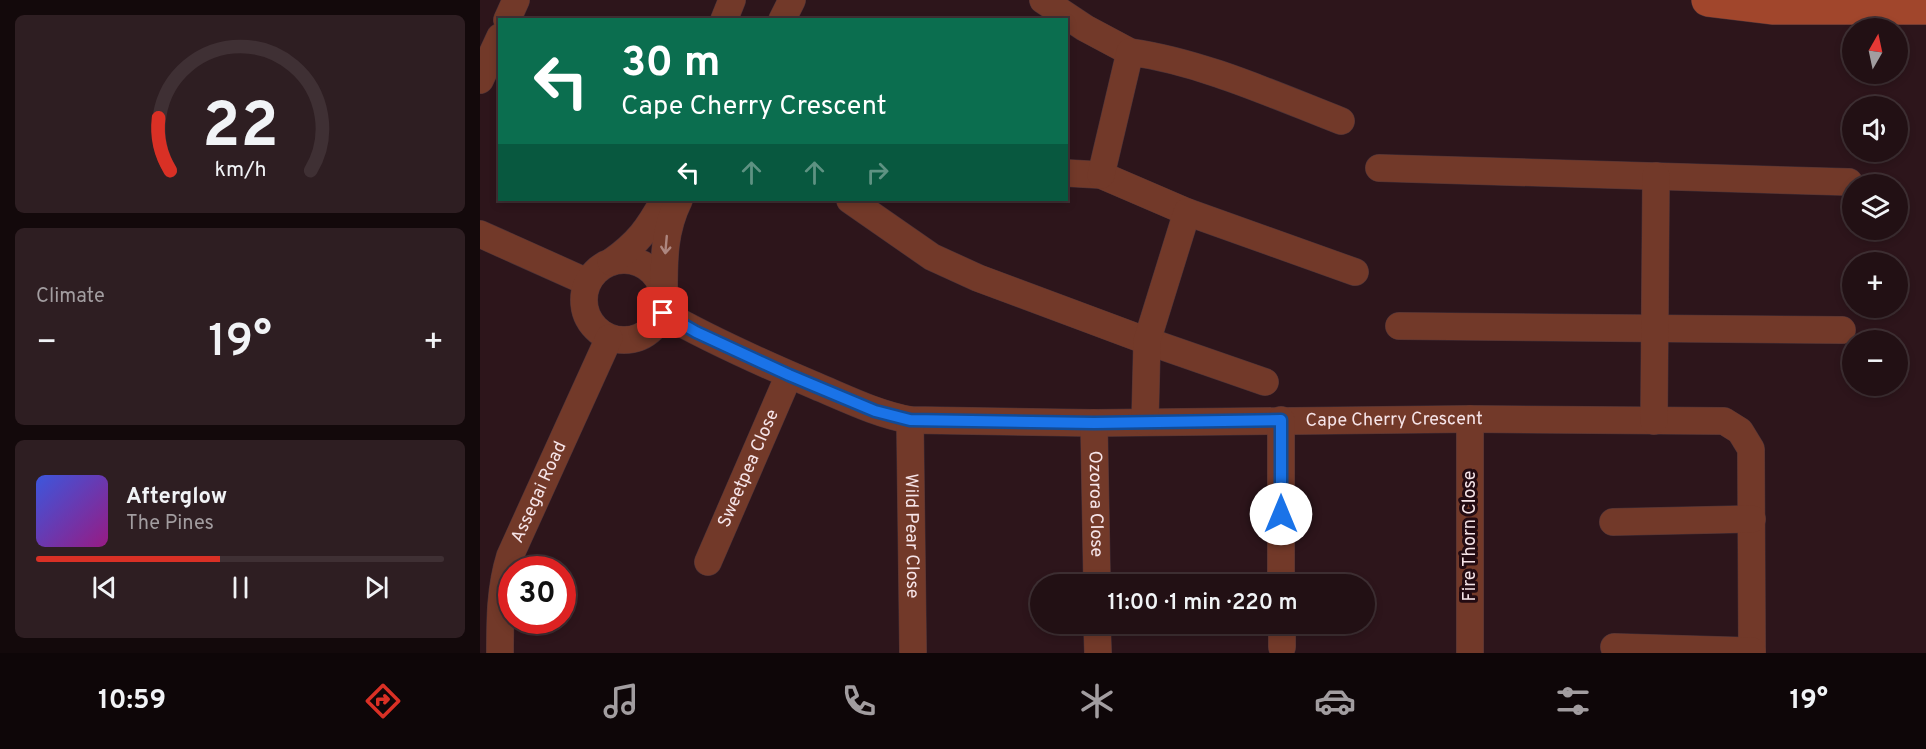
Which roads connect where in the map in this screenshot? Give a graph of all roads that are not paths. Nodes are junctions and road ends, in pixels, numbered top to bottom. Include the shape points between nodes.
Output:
1 (516, 0) edge
2 (732, 0) edge
3 (792, 0) edge
4 (1043, 0) edge
5 (1708, 0) edge
6 (1926, 8) edge
7 (508, 18) edge
8 (725, 18) edge
9 (783, 18) edge
10 (498, 41) edge
11 (1130, 52) junction
12 (480, 80) edge
13 (1341, 121) dead end
14 (1379, 168) dead end
15 (1068, 173) edge
16 (1101, 175) junction
17 (1656, 176) junction
18 (1842, 182) edge
19 (663, 201) edge
20 (679, 201) edge
21 (851, 201) edge
22 (1187, 212) junction
23 (480, 234) edge
24 (611, 262) junction
25 (1356, 272) dead end
26 (587, 282) junction
27 (664, 303) junction
28 (1399, 327) dead end
29 (1654, 329) junction
30 (1842, 330) dead end
31 (609, 338) junction
32 (1147, 341) junction
33 (789, 375) junction
34 (1265, 382) dead end
35 (1470, 419) junction
36 (910, 420) junction
37 (1281, 420) junction
38 (1654, 421) junction
39 (1145, 422) junction
40 (1094, 423) junction
41 (1752, 519) junction
42 (1613, 522) dead end
43 (708, 562) dead end
44 (1097, 574) edge
45 (1281, 574) edge
46 (1097, 634) edge
47 (1614, 647) dead end
48 (913, 651) dead end
49 (1470, 652) edge
50 (1752, 652) edge
51 (500, 653) edge
52 (1098, 653) edge

1 - 7 street
2 - 8 street
3 - 9 street
4 - 11 street
5 - 6 main road via 1774,8
10 - 12 street
11 - 13 street via 1183,63
11 - 16 street
14 - 17 street
15 - 16 street
16 - 22 street
17 - 18 street
17 - 29 street
19 - 24 street via 644,234
20 -> 27 street via 667,229
21 - 32 street via 932,257
22 - 25 street
22 - 32 street
23 - 26 street
24 - 26 street
24 - 27 street via 638,262 650,269 660,280
26 - 31 street via 585,310 591,323
27 - 31 street via 653,329 627,341
27 - 33 street, Cape Cherry Crescent via 696,332
28 - 29 street
29 - 30 street
29 - 38 street
31 - 51 street, Assegai Road via 510,556 501,598
32 - 34 street
32 - 39 street
33 - 36 street, Cape Cherry Crescent via 875,411
33 - 43 street, Sweetpea Close
35 - 37 street, Cape Cherry Crescent
35 - 38 street, Cape Cherry Crescent
35 - 49 street, Fire Thorn Close
36 - 40 street, Cape Cherry Crescent
36 - 48 street, Wild Pear Close
37 - 39 street, Cape Cherry Crescent
37 - 45 street
38 - 41 street, Cape Cherry Crescent via 1717,420 1740,431 1751,449
39 - 40 street, Cape Cherry Crescent
40 - 44 street, Ozoroa Close
41 - 42 street
41 - 50 street, Cape Cherry Crescent
46 - 52 street
47 - 50 street

